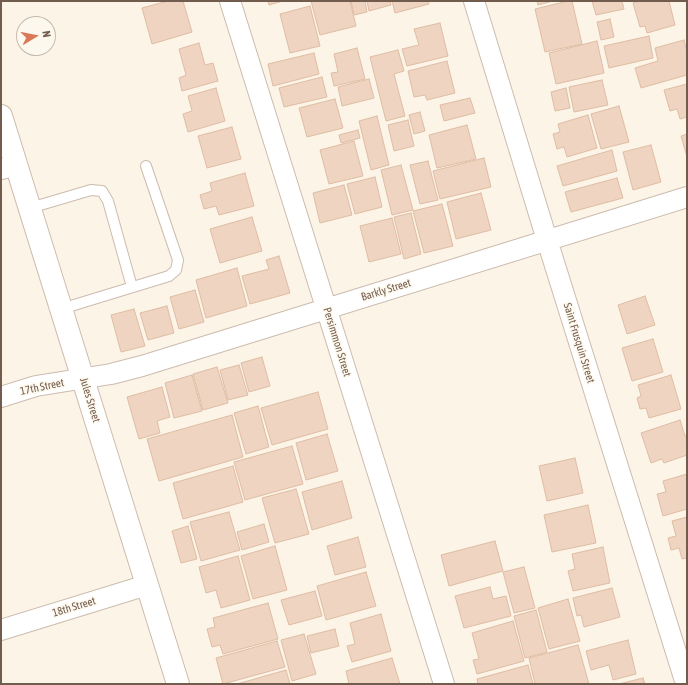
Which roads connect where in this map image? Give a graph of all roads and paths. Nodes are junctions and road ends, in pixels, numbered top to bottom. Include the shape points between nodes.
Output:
1 (230, 1) edge
2 (474, 1) edge
3 (1, 116) edge
4 (146, 166) dead end
5 (9, 167) edge
6 (687, 197) edge
7 (30, 208) junction
8 (547, 240) junction
9 (132, 287) junction
10 (61, 309) junction
11 (326, 309) junction
12 (83, 380) junction
13 (1, 397) edge
14 (147, 585) junction
15 (1, 630) edge
16 (178, 684) edge
17 (444, 684) edge
18 (686, 684) edge

1 - 11 street, Persimmon Street
2 - 8 street, Saint Frusquin Street
3 - 5 main road, Jules Street
4 - 9 lane via 178,260 176,270 169,276
5 - 7 main road, Jules Street
6 - 8 street, Barkly Street
7 - 9 lane via 91,190 102,191 108,201
7 - 10 main road, Jules Street
8 - 11 street, Barkly Street
8 - 18 street, Saint Frusquin Street
9 - 10 lane
10 - 12 main road, Jules Street
11 - 12 street, Barkly Street via 142,366
11 - 17 street, Persimmon Street
12 - 13 street, 17th Street via 36,386
12 - 14 main road, Jules Street
14 - 15 street, 18th Street
14 - 16 main road, Jules Street

